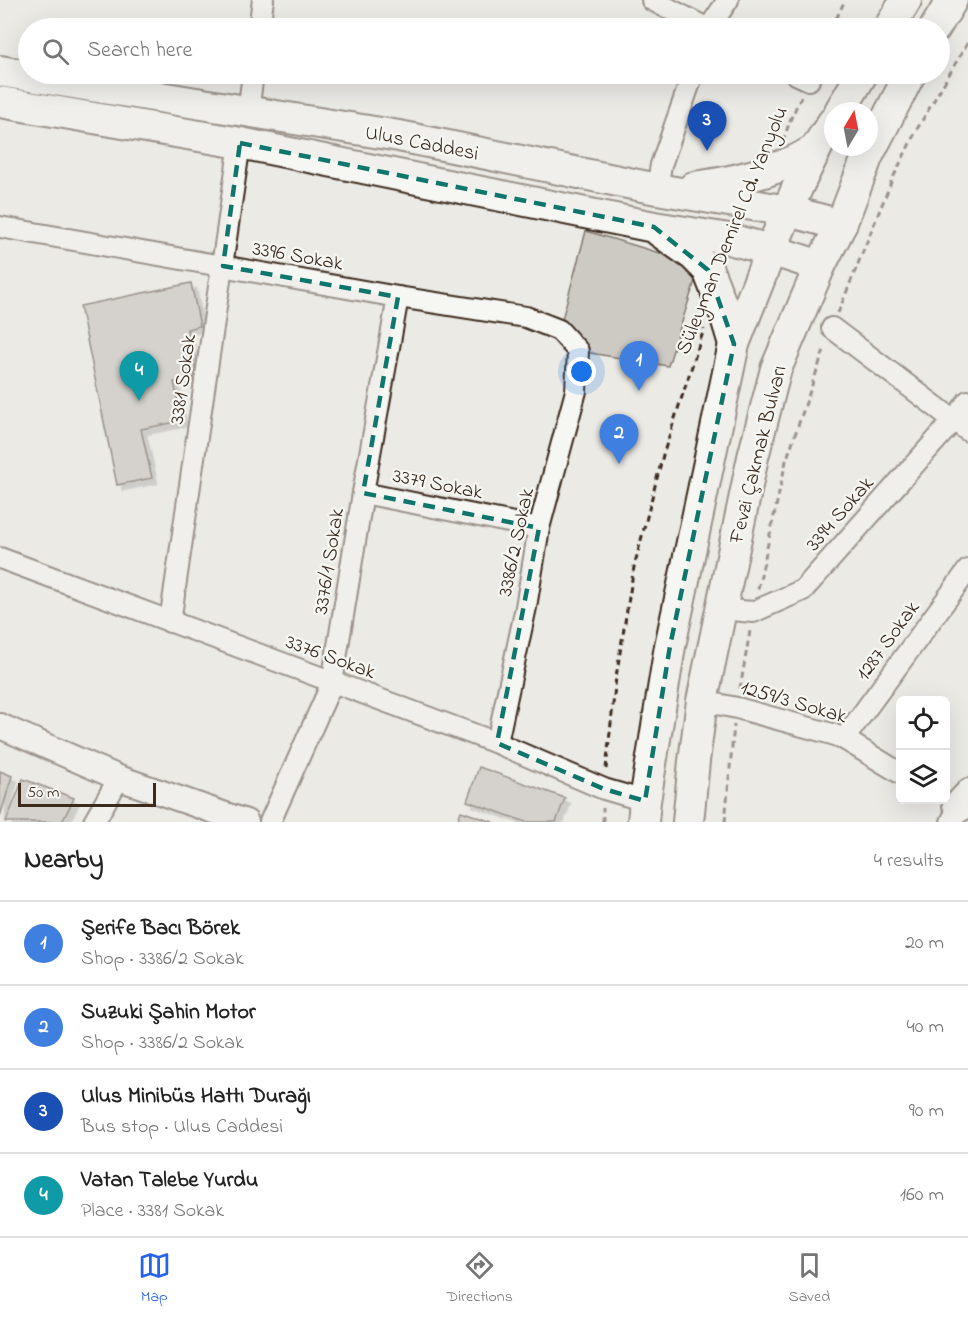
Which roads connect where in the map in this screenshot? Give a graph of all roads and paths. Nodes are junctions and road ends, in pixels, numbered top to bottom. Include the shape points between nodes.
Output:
1 (263, 0) edge
2 (652, 0) edge
3 (728, 0) edge
4 (845, 0) edge
5 (906, 0) edge
6 (952, 0) edge
7 (260, 18) edge
8 (687, 18) edge
9 (714, 18) edge
10 (837, 18) edge
11 (895, 18) edge
12 (941, 18) edge
13 (968, 42) edge
14 (0, 72) edge
15 (950, 73) edge
16 (18, 75) edge
17 (74, 84) edge
18 (252, 84) edge
19 (689, 84) edge
20 (800, 84) edge
21 (856, 84) edge
22 (905, 84) edge
23 (943, 84) edge
24 (0, 102) edge
25 (845, 102) edge
26 (248, 112) junction
27 (824, 136) edge
28 (240, 143) junction
29 (816, 149) junction
30 (773, 169) junction
31 (663, 190) junction
32 (788, 211) junction
33 (841, 225) junction
34 (0, 227) edge
35 (654, 227) junction
36 (771, 250) junction
37 (223, 266) junction
38 (820, 266) junction
39 (398, 297) junction
40 (832, 328) junction
41 (704, 329) dead end
42 (734, 344) junction
43 (578, 351) joint
44 (968, 401) edge
45 (961, 425) edge
46 (363, 493) junction
47 (539, 528) junction
48 (0, 558) edge
49 (966, 579) edge
50 (721, 609) junction
51 (753, 612) junction
52 (170, 622) junction
53 (332, 682) junction
54 (702, 701) junction
55 (737, 708) junction
56 (0, 726) edge
57 (844, 739) junction
58 (496, 743) junction
59 (896, 771) edge
60 (119, 778) junction
61 (604, 789) junction
62 (968, 789) edge
63 (956, 809) edge
64 (644, 812) edge
65 (94, 822) edge
66 (246, 822) edge
67 (270, 822) edge
68 (603, 822) edge
69 (688, 822) edge
70 (725, 822) edge

1 - 7 street
2 - 8 street
3 - 9 street
4 - 10 path
5 - 11 main road
6 - 12 main road
13 - 15 path
14 - 16 main road, Ulus Caddesi
17 - 26 main road, Ulus Caddesi
18 - 26 street
19 - 31 street via 661,165
20 - 30 path, Süleyman Demirel Cd. Yanyolu
21 - 25 main road
22 - 33 main road, Fevzi Çakmak Bulvarı via 868,154
23 - 40 path via 891,180
24 - 28 main road, Ulus Caddesi
26 - 31 main road, Ulus Caddesi via 399,136
27 - 29 main road, Fevzi Çakmak Bulvarı
28 - 35 main road, Ulus Caddesi
28 - 37 street, 3381 Sokak
29 - 30 main road
29 - 32 main road, Fevzi Çakmak Bulvarı
30 - 31 main road via 716,184
31 - 32 main road, Ulus Caddesi
32 - 33 main road, Ulus Caddesi
32 - 36 main road, Fevzi Çakmak Bulvarı
33 - 38 main road, Fevzi Çakmak Bulvarı
34 - 37 street, 3396 Sokak
35 - 36 main road, Ulus Caddesi
35 - 42 main road via 708,270
36 - 38 main road, Ulus Caddesi
36 - 42 main road, Fevzi Çakmak Bulvarı
37 - 39 street, 3396 Sokak
37 - 52 street, 3381 Sokak
38 - 50 main road, Fevzi Çakmak Bulvarı via 776,369
39 - 43 street, 3396 Sokak via 526,317 559,330
39 - 46 street, 3376/1 Sokak
40 - 45 street
40 - 51 path via 786,461
41 - 61 path, Süleyman Demirel Cd. Yanyolu via 663,455 634,567 616,677
42 - 64 main road, Fevzi Çakmak Bulvarı via 670,646
43 - 47 street, 3386/2 Sokak via 576,392
44 - 45 street, 3394 Sokak
45 - 51 street, 3394 Sokak via 803,590
46 - 47 street, 3379 Sokak
46 - 53 street, 3376/1 Sokak
47 - 58 street, 3386/2 Sokak
48 - 52 street, 3376 Sokak
49 - 57 street, 1287 Sokak
50 - 51 street, 3394 Sokak
50 - 54 main road, Fevzi Çakmak Bulvarı
51 - 55 path
52 - 53 street, 3376 Sokak
53 - 58 street, 3376 Sokak
53 - 67 street, 3376/1 Sokak
54 - 55 street, 1259/3 Sokak
54 - 69 main road, Fevzi Çakmak Bulvarı
55 - 57 street, 1259/3 Sokak
55 - 70 path
56 - 60 street
57 - 59 street, 1259/3 Sokak
58 - 61 street, 3376 Sokak
60 - 65 street
60 - 66 street
61 - 64 street, 3376 Sokak
61 - 68 path, Süleyman Demirel Cd. Yanyolu
62 - 63 street

